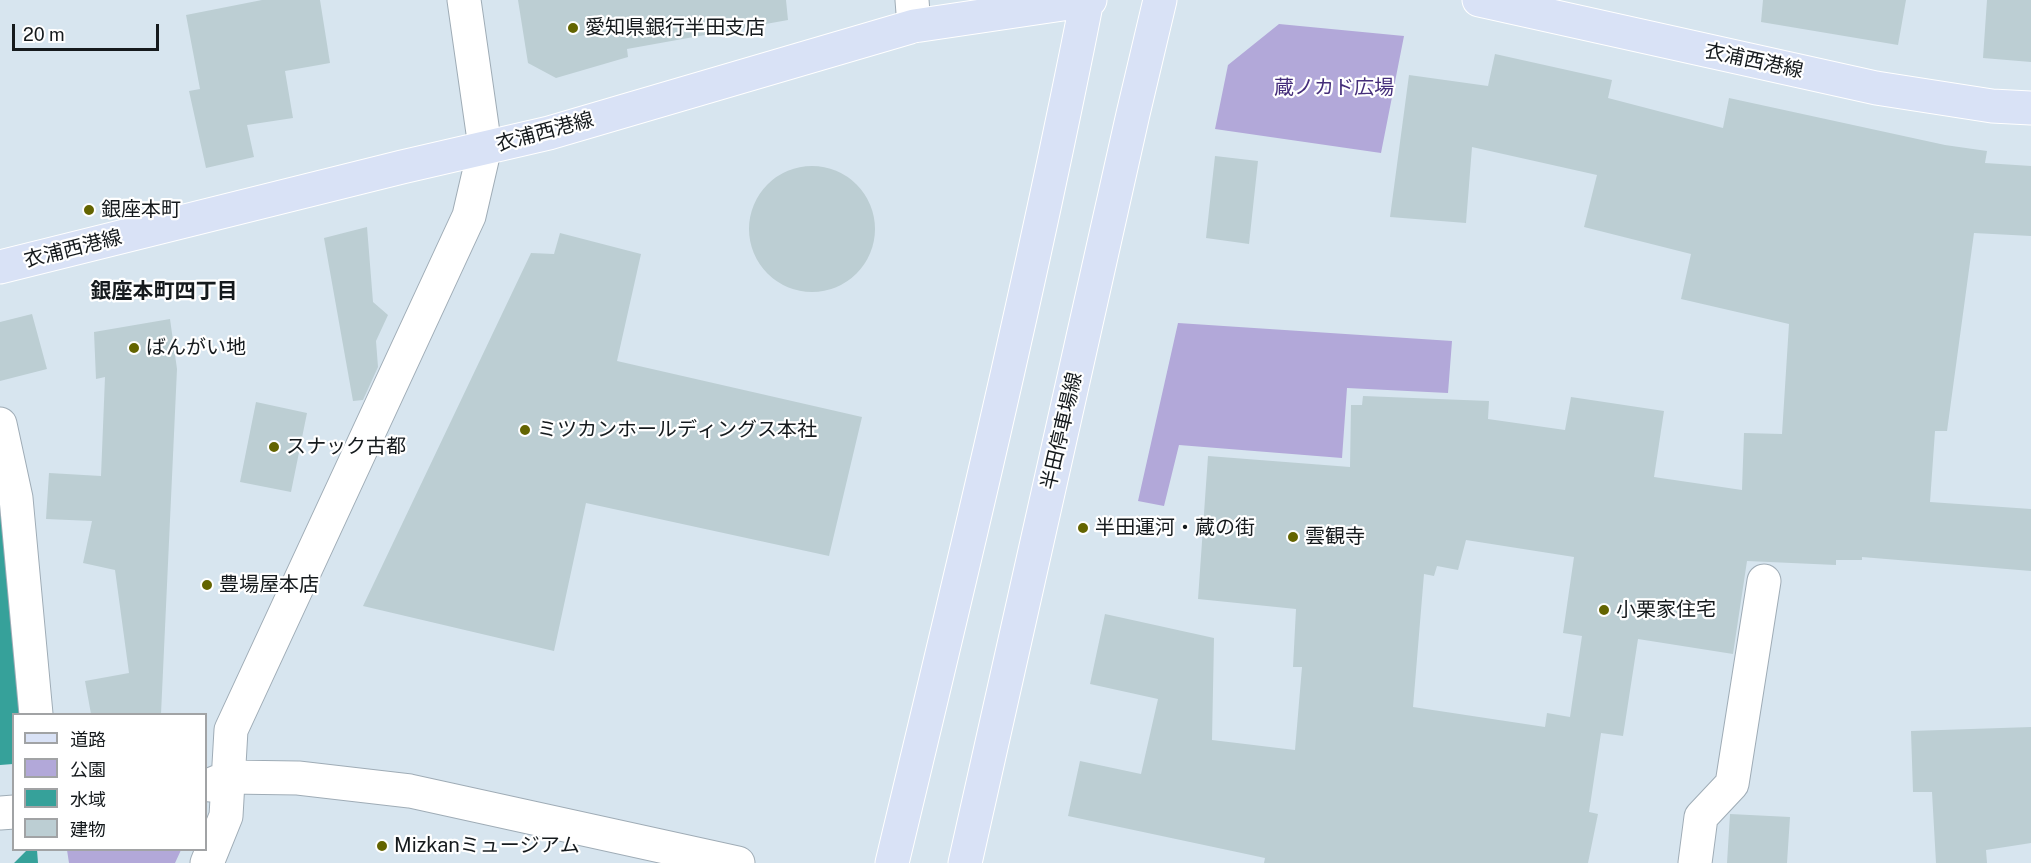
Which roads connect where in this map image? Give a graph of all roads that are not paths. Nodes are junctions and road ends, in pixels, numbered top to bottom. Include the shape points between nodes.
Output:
1 (464, 0) edge
2 (1088, 0) edge
3 (1160, 0) edge
4 (1479, 0) edge
5 (913, 13) edge
6 (2031, 108) edge
7 (485, 147) junction
8 (0, 267) edge
9 (0, 424) edge
10 (1764, 581) dead end
11 (36, 713) edge
12 (217, 782) edge
13 (207, 863) edge
14 (738, 863) edge
15 (892, 863) edge
16 (965, 863) edge
17 (1695, 863) edge

1 - 7 street
2 - 5 main road, 衣浦西港線
2 - 15 main road via 980,498
3 - 16 main road, 半田停車場線
4 - 6 main road, 衣浦西港線 via 1876,88 1992,106
5 - 7 main road, 衣浦西港線 via 549,133
7 - 8 main road, 衣浦西港線
7 - 12 street via 469,216 231,730
9 - 11 street via 16,498
10 - 17 street via 1732,784 1701,817
12 - 13 street via 226,816
12 - 14 street via 298,778 410,791

